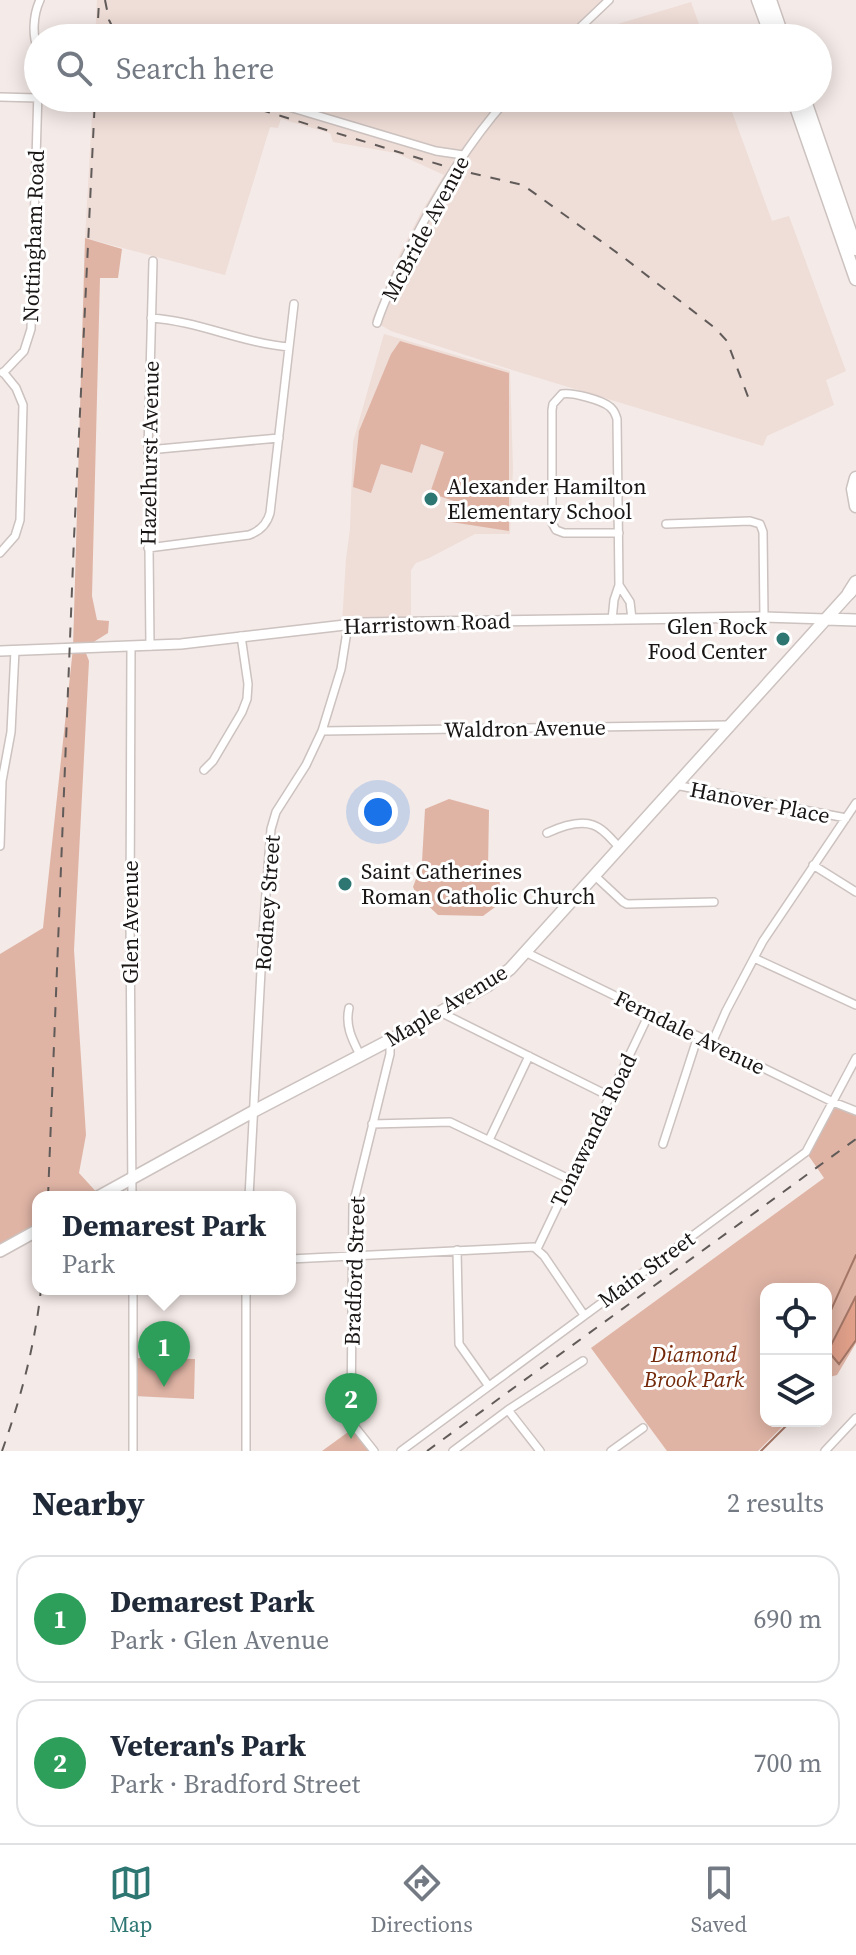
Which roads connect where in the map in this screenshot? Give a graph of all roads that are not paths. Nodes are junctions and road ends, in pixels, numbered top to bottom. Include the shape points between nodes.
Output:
1 (40, 0) edge
2 (609, 0) edge
3 (758, 0) edge
4 (770, 0) edge
5 (35, 24) edge
6 (584, 24) edge
7 (767, 24) edge
8 (778, 24) edge
9 (0, 97) edge
10 (24, 98) edge
11 (38, 112) edge
12 (306, 112) edge
13 (497, 112) edge
14 (798, 112) edge
15 (809, 112) edge
16 (463, 155) junction
17 (856, 249) edge
18 (153, 261) dead end
19 (856, 279) edge
20 (294, 304) dead end
21 (151, 318) junction
22 (377, 323) dead end
23 (289, 347) junction
24 (2, 371) edge
25 (279, 438) junction
26 (148, 450) junction
27 (856, 478) edge
28 (856, 506) edge
29 (666, 524) dead end
30 (619, 533) junction
31 (148, 548) junction
32 (0, 553) edge
33 (619, 585) junction
34 (854, 587) edge
35 (764, 617) junction
36 (632, 619) junction
37 (826, 619) junction
38 (612, 620) junction
39 (856, 620) edge
40 (348, 625) junction
41 (241, 636) junction
42 (150, 646) junction
43 (131, 647) junction
44 (15, 650) junction
45 (0, 651) edge
46 (729, 725) junction
47 (322, 731) junction
48 (204, 770) dead end
49 (1, 781) edge
50 (675, 785) junction
51 (856, 803) edge
52 (846, 818) junction
53 (547, 833) dead end
54 (0, 846) edge
55 (619, 847) junction
56 (813, 865) junction
57 (594, 875) junction
58 (856, 892) edge
59 (714, 902) dead end
60 (525, 952) junction
61 (754, 958) junction
62 (856, 1005) edge
63 (349, 1008) dead end
64 (440, 1012) junction
65 (650, 1012) junction
66 (698, 1036) junction
67 (390, 1040) junction
68 (712, 1043) junction
69 (360, 1055) junction
70 (529, 1056) junction
71 (856, 1058) edge
72 (609, 1096) junction
73 (833, 1102) junction
74 (254, 1111) junction
75 (856, 1111) edge
76 (372, 1124) junction
77 (489, 1140) junction
78 (663, 1144) dead end
79 (132, 1178) junction
80 (569, 1179) junction
81 (109, 1191) edge
82 (132, 1191) edge
83 (249, 1191) edge
84 (32, 1233) edge
85 (537, 1249) junction
86 (457, 1250) junction
87 (0, 1251) edge
88 (352, 1255) junction
89 (296, 1259) edge
90 (133, 1295) edge
91 (246, 1295) edge
92 (584, 1315) junction
93 (583, 1361) dead end
94 (488, 1385) junction
95 (508, 1410) junction
96 (856, 1418) edge
97 (643, 1428) dead end
98 (133, 1451) edge
99 (246, 1451) edge
100 (374, 1451) edge
101 (401, 1451) edge
102 (453, 1451) edge
103 (540, 1451) edge
104 (611, 1451) edge
105 (825, 1451) edge

1 - 5 street
2 - 6 street
3 - 7 highway
4 - 8 highway
9 - 10 street
11 - 24 street, Nottingham Road via 31,329 24,351
12 - 16 street
13 - 16 street, McBride Avenue
14 - 19 highway
15 - 17 highway
16 - 22 street, McBride Avenue via 412,243
18 - 21 street, Hazelhurst Avenue
20 - 23 street
21 - 23 street
21 - 26 street, Hazelhurst Avenue
23 - 25 street
24 - 32 street via 16,388 24,414 20,520 15,536
25 - 26 street
25 - 31 street via 270,513 261,529
26 - 31 street, Hazelhurst Avenue
27 - 28 highway
29 - 35 street via 760,524
30 - 30 street via 564,533 552,523 552,410 566,392 606,404 616,414
30 - 33 street
31 - 42 street, Hazelhurst Avenue
33 - 36 street via 630,602
33 - 38 street
34 - 37 main road, Maple Avenue
35 - 36 street, Harristown Road
35 - 37 street, Harristown Road
36 - 38 street, Harristown Road
37 - 39 main road, Harristown Road
37 - 46 main road, Maple Avenue
38 - 40 street, Harristown Road
40 - 41 street, Harristown Road
40 - 47 street, Rodney Street
41 - 42 street, Harristown Road
41 - 48 street via 247,699
42 - 43 street, Harristown Road
43 - 44 street, Harristown Road
43 - 79 street, Glen Avenue
44 - 45 street, Harristown Road
44 - 49 street via 11,732
46 - 47 street, Waldron Avenue
46 - 50 main road, Maple Avenue
47 - 74 street, Rodney Street via 271,829
49 - 54 street
50 - 52 street, Hanover Place
50 - 55 main road, Maple Avenue
51 - 52 street
52 - 56 street
53 - 55 street via 593,825
55 - 57 main road, Maple Avenue
56 - 58 street
56 - 61 street
57 - 59 street via 627,904
57 - 60 main road, Maple Avenue
60 - 64 main road, Maple Avenue via 500,977
60 - 65 street, Ferndale Avenue
61 - 62 street
61 - 68 street
63 - 69 street via 348,1026
64 - 67 main road, Maple Avenue
64 - 70 street
65 - 66 street, Ferndale Avenue
65 - 72 street, Tonawanda Road
66 - 68 street, Ferndale Avenue
66 - 78 street
67 - 69 main road, Maple Avenue
67 - 76 street, Bradford Street
68 - 73 street, Ferndale Avenue
69 - 74 main road, Maple Avenue
70 - 72 street
70 - 77 street
71 - 73 street, Main Street
72 - 80 street, Tonawanda Road
73 - 75 street, Ferndale Avenue
73 - 92 street, Main Street via 806,1152
74 - 79 main road, Maple Avenue
74 - 83 street, Rodney Street
76 - 77 street via 450,1122
76 - 88 street, Bradford Street via 353,1205
77 - 80 street
79 - 81 main road, Maple Avenue
79 - 82 street, Glen Avenue
80 - 85 street, Tonawanda Road
84 - 87 main road
85 - 86 street
85 - 92 street
86 - 88 street
86 - 94 street via 459,1344
88 - 89 street
88 - 100 street, Bradford Street via 351,1416
90 - 98 street
91 - 99 street
92 - 94 street, Main Street
93 - 95 street
94 - 101 street, Main Street
95 - 102 street
95 - 103 street
96 - 105 street
97 - 104 street

